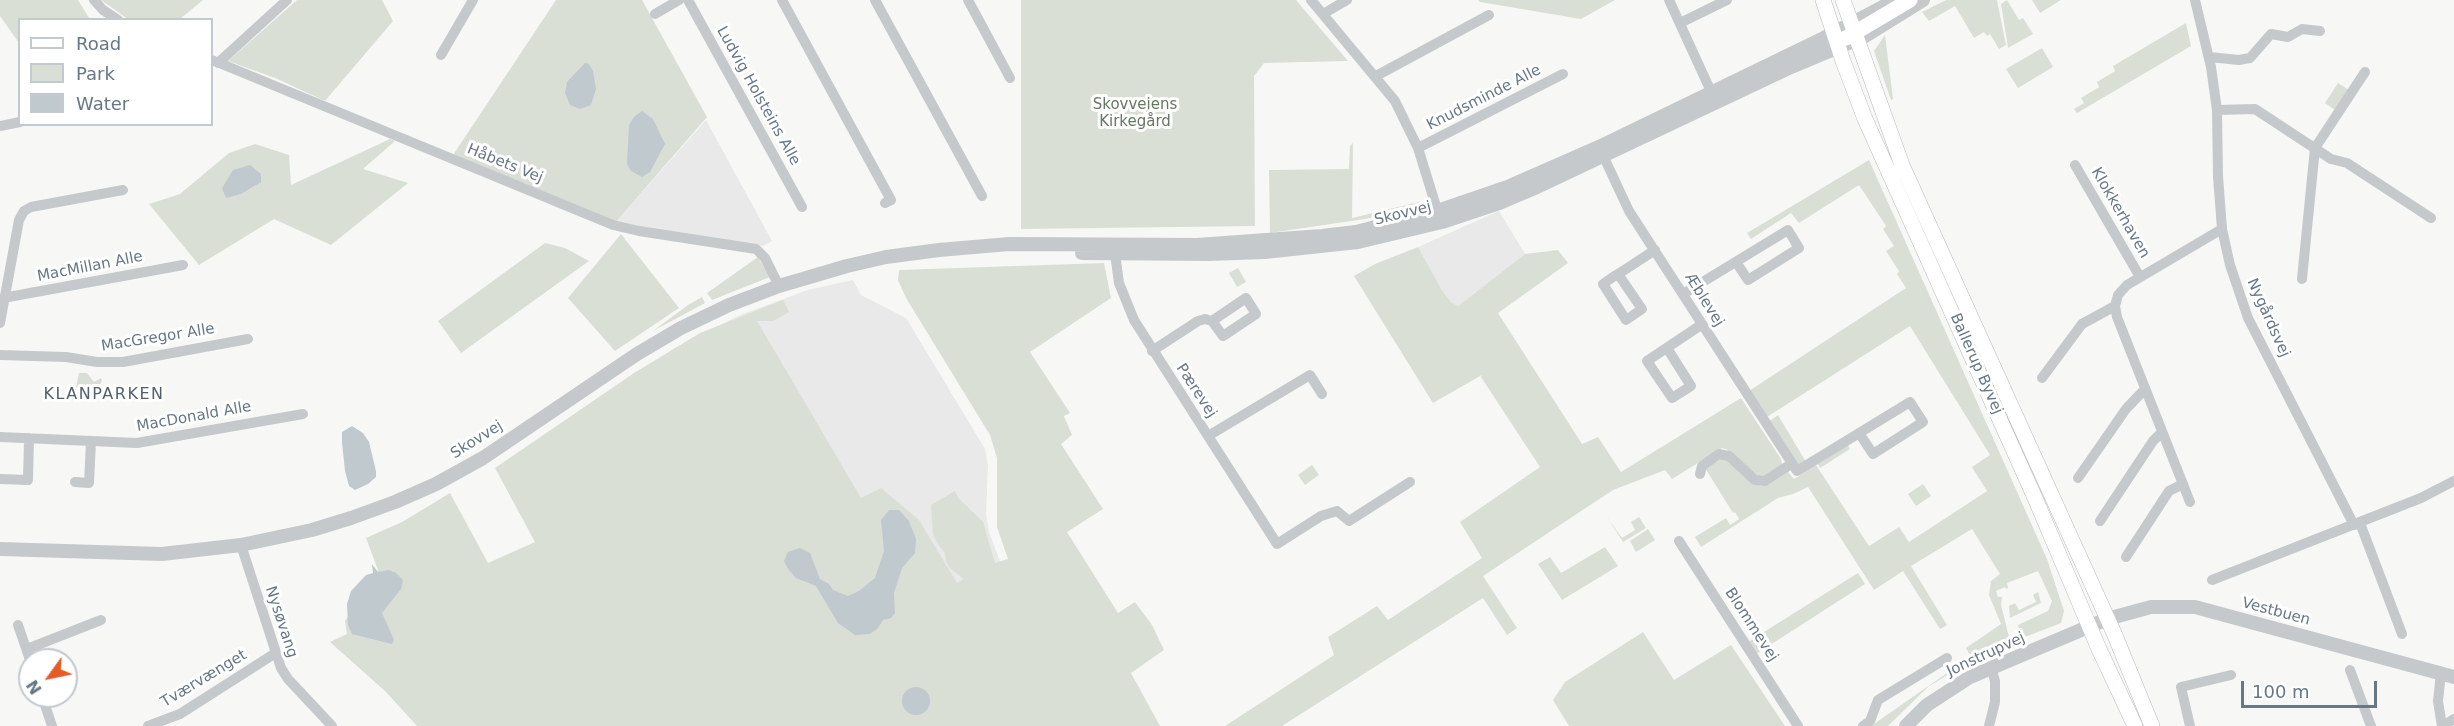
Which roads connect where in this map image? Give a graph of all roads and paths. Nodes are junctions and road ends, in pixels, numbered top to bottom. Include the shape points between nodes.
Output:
1 (94, 0) edge
2 (287, 0) edge
3 (473, 0) edge
4 (679, 0) edge
5 (688, 0) edge
6 (782, 0) edge
7 (875, 0) edge
8 (968, 0) edge
9 (1311, 0) edge
10 (1347, 0) edge
11 (1669, 0) edge
12 (1727, 0) edge
13 (1823, 0) edge
14 (1843, 0) edge
15 (1896, 0) edge
16 (1910, 0) edge
17 (1923, 0) edge
18 (2195, 0) edge
19 (655, 14) dead end
20 (1323, 14) junction
21 (1489, 15) dead end
22 (115, 18) edge
23 (1680, 23) junction
24 (2320, 31) dead end
25 (1854, 32) junction
26 (1836, 40) junction
27 (441, 55) dead end
28 (2209, 57) junction
29 (215, 61) edge
30 (2365, 72) dead end
31 (1563, 74) dead end
32 (1376, 76) junction
33 (1010, 78) dead end
34 (1714, 97) junction
35 (2217, 110) junction
36 (18, 122) edge
37 (0, 126) edge
38 (1418, 148) junction
39 (2315, 148) junction
40 (1601, 151) junction
41 (2075, 165) dead end
42 (123, 190) dead end
43 (982, 196) dead end
44 (885, 203) dead end
45 (802, 207) dead end
46 (1440, 216) junction
47 (2431, 218) dead end
48 (2222, 229) junction
49 (1114, 248) junction
50 (1655, 250) junction
51 (1736, 262) junction
52 (183, 265) dead end
53 (1618, 274) dead end
54 (2140, 277) junction
55 (2301, 279) dead end
56 (779, 286) junction
57 (1683, 294) junction
58 (3, 298) junction
59 (2115, 306) junction
60 (1212, 321) dead end
61 (0, 323) edge
62 (1701, 325) junction
63 (248, 339) dead end
64 (1667, 348) junction
65 (1152, 351) junction
66 (0, 355) edge
67 (2042, 378) dead end
68 (2145, 389) junction
69 (1322, 394) dead end
70 (303, 414) dead end
71 (2162, 432) junction
72 (1859, 433) junction
73 (1208, 436) junction
74 (0, 437) edge
75 (29, 438) junction
76 (91, 441) junction
77 (1791, 464) junction
78 (1700, 474) dead end
79 (2078, 478) dead end
80 (0, 480) edge
81 (2454, 480) edge
82 (75, 482) dead end
83 (1410, 482) dead end
84 (2183, 484) junction
85 (2190, 502) dead end
86 (2100, 521) dead end
87 (2357, 524) junction
88 (1679, 541) dead end
89 (241, 545) junction
90 (0, 549) edge
91 (2126, 557) dead end
92 (2212, 580) dead end
93 (2107, 619) junction
94 (101, 620) dead end
95 (18, 625) dead end
96 (2089, 627) junction
97 (2402, 634) dead end
98 (26, 648) edge
99 (43, 648) edge
100 (274, 654) junction
101 (1947, 658) dead end
102 (1990, 667) junction
103 (2350, 670) dead end
104 (2231, 675) dead end
105 (2448, 675) edge
106 (46, 708) edge
107 (2454, 719) edge
108 (1794, 725) edge
109 (52, 726) edge
110 (148, 726) edge
111 (332, 726) edge
112 (1863, 726) edge
113 (1906, 726) edge
114 (1989, 726) edge
115 (2135, 726) edge
116 (2152, 726) edge
117 (2190, 726) edge
118 (2371, 726) edge
119 (2442, 726) edge

1 - 22 street
2 - 29 street
3 - 27 street
4 - 19 street
5 - 45 street, Ludvig Holsteins Alle
6 - 44 street via 891,200
7 - 43 street
8 - 33 street
9 - 20 street
10 - 20 street
11 - 23 street
12 - 23 street
13 - 26 main road, Ballerup Byvej
14 - 25 main road, Ballerup Byvej
15 - 25 street
16 - 25 main road
17 - 25 street
18 - 28 street, Nygårdsvej
20 - 32 street
21 - 32 street
23 - 34 street
24 - 28 street via 2302,29 2288,37 2271,34 2250,58
25 - 26 main road
25 - 93 main road, Ballerup Byvej via 1902,165
26 - 34 street, Skovvej
26 - 96 main road, Ballerup Byvej via 1865,119
28 - 35 street, Nygårdsvej
29 - 56 street, Håbets Vej via 613,225 756,249
30 - 39 street
31 - 38 street, Knudsminde Alle
32 - 38 street via 1395,101
34 - 40 street, Skovvej
35 - 39 street via 2255,110
35 - 48 street, Nygårdsvej
36 - 37 street
38 - 46 street
39 - 47 street
39 - 55 street
40 - 46 street, Skovvej via 1527,191
40 - 50 street, Æblevej via 1629,211
41 - 54 street, Klokkerhaven
42 - 58 street via 24,211
46 - 49 street, Skovvej via 1389,236 1326,246 1208,254
48 - 54 street, Klokkerhaven
48 - 87 street, Nygårdsvej via 2248,318
49 - 56 street, Skovvej via 939,250 886,257
49 - 65 street, Pærevej via 1126,307
50 - 53 street
50 - 57 street, Æblevej
51 - 51 street via 1748,280 1799,248 1788,230
51 - 57 street
52 - 58 street, MacMillan Alle
54 - 59 street, Klokkerhaven via 2118,295
56 - 89 street, Skovvej via 681,328 483,458 435,484 351,518
57 - 62 street, Æblevej
58 - 61 street
59 - 67 street, Klokkerhaven via 2082,324
59 - 68 street
60 - 65 street via 1198,321
62 - 64 street
62 - 77 street, Æblevej
63 - 66 street, MacGregor Alle via 123,362
64 - 64 street via 1647,361 1672,398 1691,386
65 - 73 street, Pærevej
68 - 71 street
68 - 79 street via 2126,409
69 - 73 street via 1310,375
70 - 76 street, MacDonald Alle via 137,444
71 - 84 street
71 - 86 street
72 - 72 street via 1873,454 1923,422 1910,402
72 - 77 street via 1797,471
73 - 83 street, Pærevej via 1277,544 1321,516 1337,512 1349,521
74 - 75 street, MacDonald Alle
75 - 76 street, MacDonald Alle
75 - 80 street via 28,480
76 - 82 street via 89,483
77 - 78 street via 1765,481 1755,480 1729,456 1719,454 1701,466
81 - 87 street
84 - 85 street
84 - 91 street via 2169,491
87 - 92 street
87 - 97 street, Nygårdsvej
88 - 108 street, Blommevej
89 - 90 street, Skovvej via 162,554
89 - 100 street, Nysøvang
93 - 96 street, Vestbuen
93 - 105 street, Vestbuen via 2151,607 2195,607
93 - 116 main road, Ballerup Byvej
94 - 99 street
95 - 98 street
96 - 102 street, Jonstrupvej
96 - 115 main road, Ballerup Byvej
100 - 110 street, Tværvænget via 180,714
100 - 111 street, Nysøvang via 288,679
101 - 112 street via 1878,700 1870,721
102 - 113 street, Jonstrupvej via 1927,705
102 - 114 street via 1995,702
103 - 118 street
104 - 117 street via 2181,687
105 - 119 street via 2438,701
106 - 109 street
107 - 119 street

